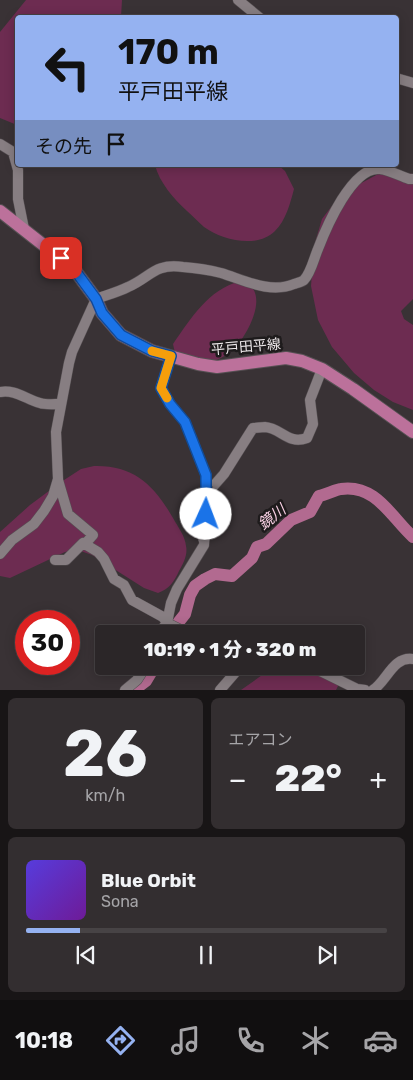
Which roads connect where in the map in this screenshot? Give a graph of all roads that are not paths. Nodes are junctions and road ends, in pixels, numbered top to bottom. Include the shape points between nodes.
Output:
1 (238, 0) edge
2 (256, 15) edge
3 (399, 79) edge
4 (413, 82) edge
5 (0, 144) edge
6 (15, 159) edge
7 (17, 167) edge
8 (413, 179) edge
9 (0, 211) edge
10 (24, 229) junction
11 (96, 299) junction
12 (171, 356) junction
13 (322, 369) junction
14 (0, 392) edge
15 (60, 404) junction
16 (413, 432) edge
17 (58, 479) junction
18 (204, 541) junction
19 (85, 544) junction
20 (0, 554) edge
21 (55, 560) dead end
22 (167, 623) junction
23 (171, 625) edge
24 (413, 660) edge
25 (140, 675) edge
26 (233, 675) edge
27 (327, 675) edge
28 (125, 690) edge
29 (220, 690) edge
30 (365, 690) edge
31 (373, 690) edge

1 - 2 street
3 - 4 street
5 - 6 street via 13,152
7 - 10 street via 18,199
8 - 11 street via 380,169 370,170 360,177 350,187 324,231 304,281 276,288 218,273 169,266
9 - 10 main road, 平戸田平線
10 - 11 main road, 平戸田平線 via 74,269
11 - 12 main road, 平戸田平線 via 102,313 121,335 152,351
11 - 15 street via 72,352
12 - 13 main road, 平戸田平線 via 217,367 286,358
12 - 18 street, bridge via 161,388 185,422 206,475
13 - 16 main road, 平戸田平線
13 - 18 street via 310,400 313,424 307,438 290,439 267,427 253,428 224,474 195,507
14 - 15 street via 15,393 42,404
15 - 17 street via 56,432
17 - 19 street via 68,514 93,535
17 - 20 street via 53,496 34,524 12,540
18 - 22 street via 177,589
19 - 21 street via 66,560
19 - 22 street via 104,559 114,579 124,585 132,600 163,617
22 - 23 street
24 - 31 street via 402,660
25 - 28 street
26 - 29 street
27 - 30 street

